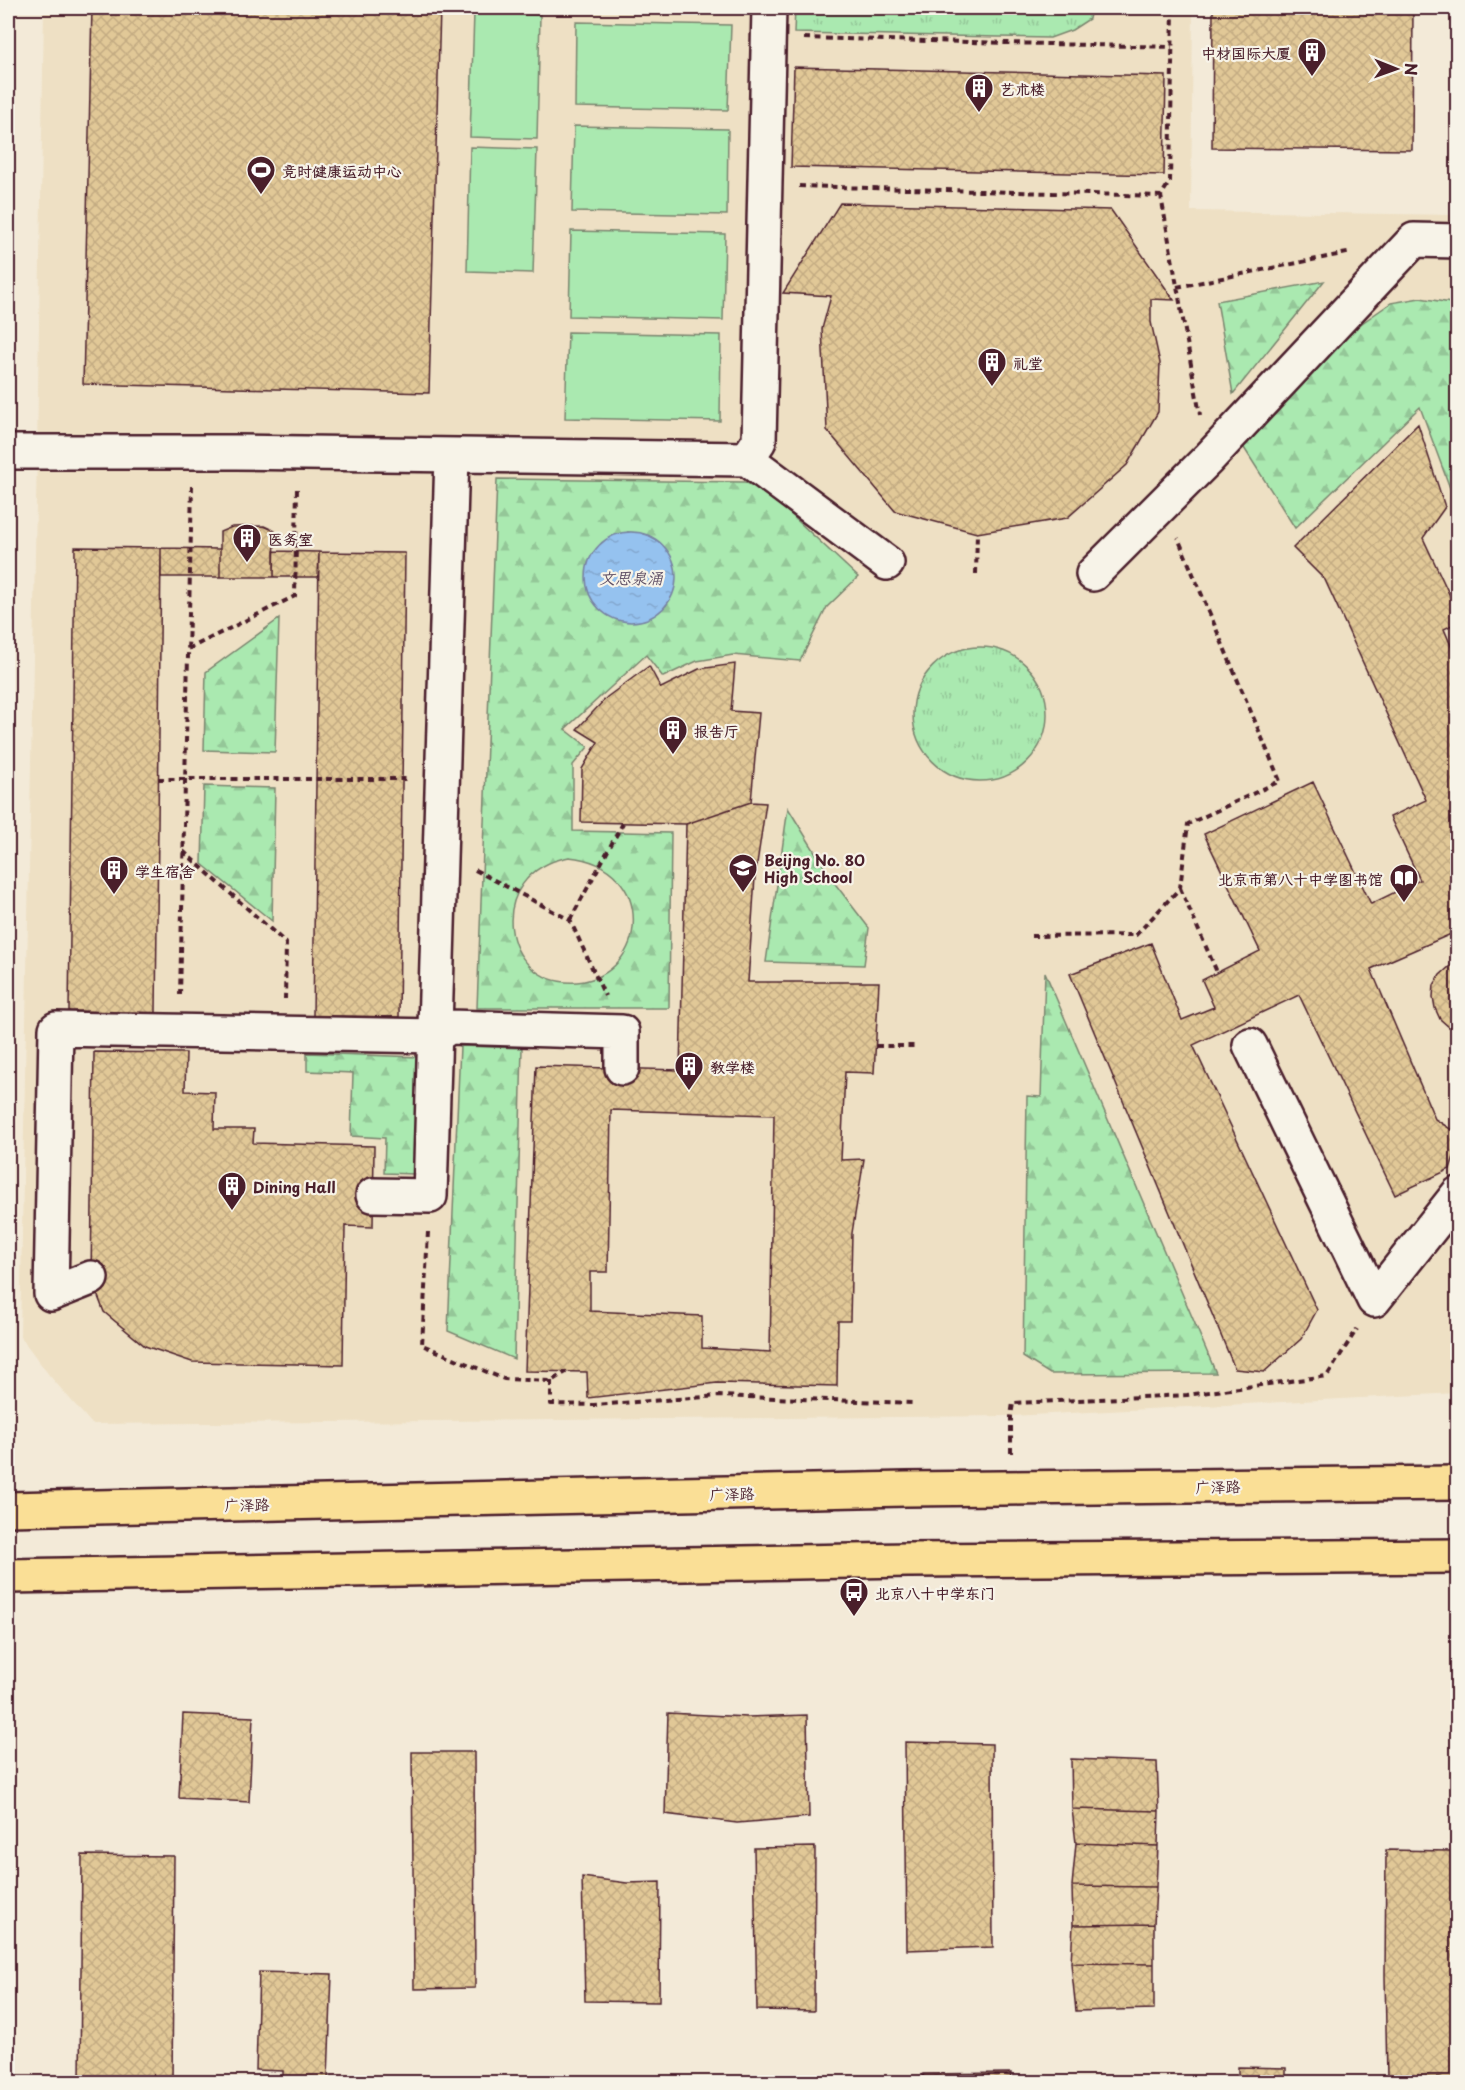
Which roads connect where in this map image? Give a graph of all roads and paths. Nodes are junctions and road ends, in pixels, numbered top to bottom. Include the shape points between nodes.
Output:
1 (1173, 8) edge
2 (769, 22) edge
3 (1172, 46) junction
4 (765, 185) junction
5 (1161, 196) junction
6 (1458, 241) edge
7 (1358, 251) dead end
8 (1178, 287) junction
9 (8, 452) edge
10 (193, 453) junction
11 (298, 453) junction
12 (452, 455) junction
13 (747, 459) junction
14 (1208, 459) junction
15 (1164, 505) junction
16 (977, 533) dead end
17 (887, 562) dead end
18 (976, 574) dead end
19 (1093, 574) dead end
20 (188, 649) junction
21 (158, 779) dead end
22 (185, 779) junction
23 (410, 779) dead end
24 (623, 823) dead end
25 (183, 851) junction
26 (441, 851) junction
27 (1180, 888) junction
28 (570, 920) junction
29 (1031, 936) dead end
30 (1217, 972) dead end
31 (179, 1030) junction
32 (622, 1032) junction
33 (284, 1033) junction
34 (436, 1036) junction
35 (876, 1046) dead end
36 (914, 1046) dead end
37 (1250, 1046) dead end
38 (622, 1068) dead end
39 (1458, 1194) edge
40 (373, 1195) dead end
41 (430, 1196) junction
42 (91, 1278) dead end
43 (1374, 1300) junction
44 (566, 1372) dead end
45 (550, 1381) junction
46 (914, 1403) dead end
47 (1458, 1483) edge
48 (1011, 1488) junction
49 (8, 1509) edge
50 (1458, 1556) edge
51 (8, 1576) edge

1 - 3 path
2 - 3 path
2 - 4 lane
3 - 5 path via 1170,181
4 - 5 path
4 - 13 lane via 759,441
5 - 8 path
6 - 14 lane via 1414,240
7 - 8 path
8 - 14 path
9 - 10 lane
10 - 11 lane
10 - 20 path
11 - 12 lane
11 - 20 path via 295,596
12 - 13 lane
12 - 26 lane
13 - 17 lane
14 - 15 lane
15 - 19 lane
15 - 27 path via 1280,781 1188,824
16 - 18 path
20 - 22 path
21 - 22 path
22 - 23 path
22 - 25 path
24 - 28 path
25 - 31 path
25 - 33 path via 286,944
26 - 28 path
26 - 34 lane
27 - 29 path via 1136,935
27 - 30 path
28 - 32 path
31 - 33 lane
31 - 42 lane via 56,1029 51,1294
32 - 34 lane via 449,1027
32 - 38 lane
33 - 34 lane
34 - 41 lane
35 - 36 path
37 - 43 lane
39 - 43 lane
40 - 41 lane
41 - 45 path via 422,1345 504,1379
43 - 48 path via 1327,1376 1187,1395 1013,1403
44 - 45 path
45 - 46 path via 551,1404 594,1405 719,1396
47 - 48 main road, 广泽路
48 - 49 main road, 广泽路
50 - 51 main road

